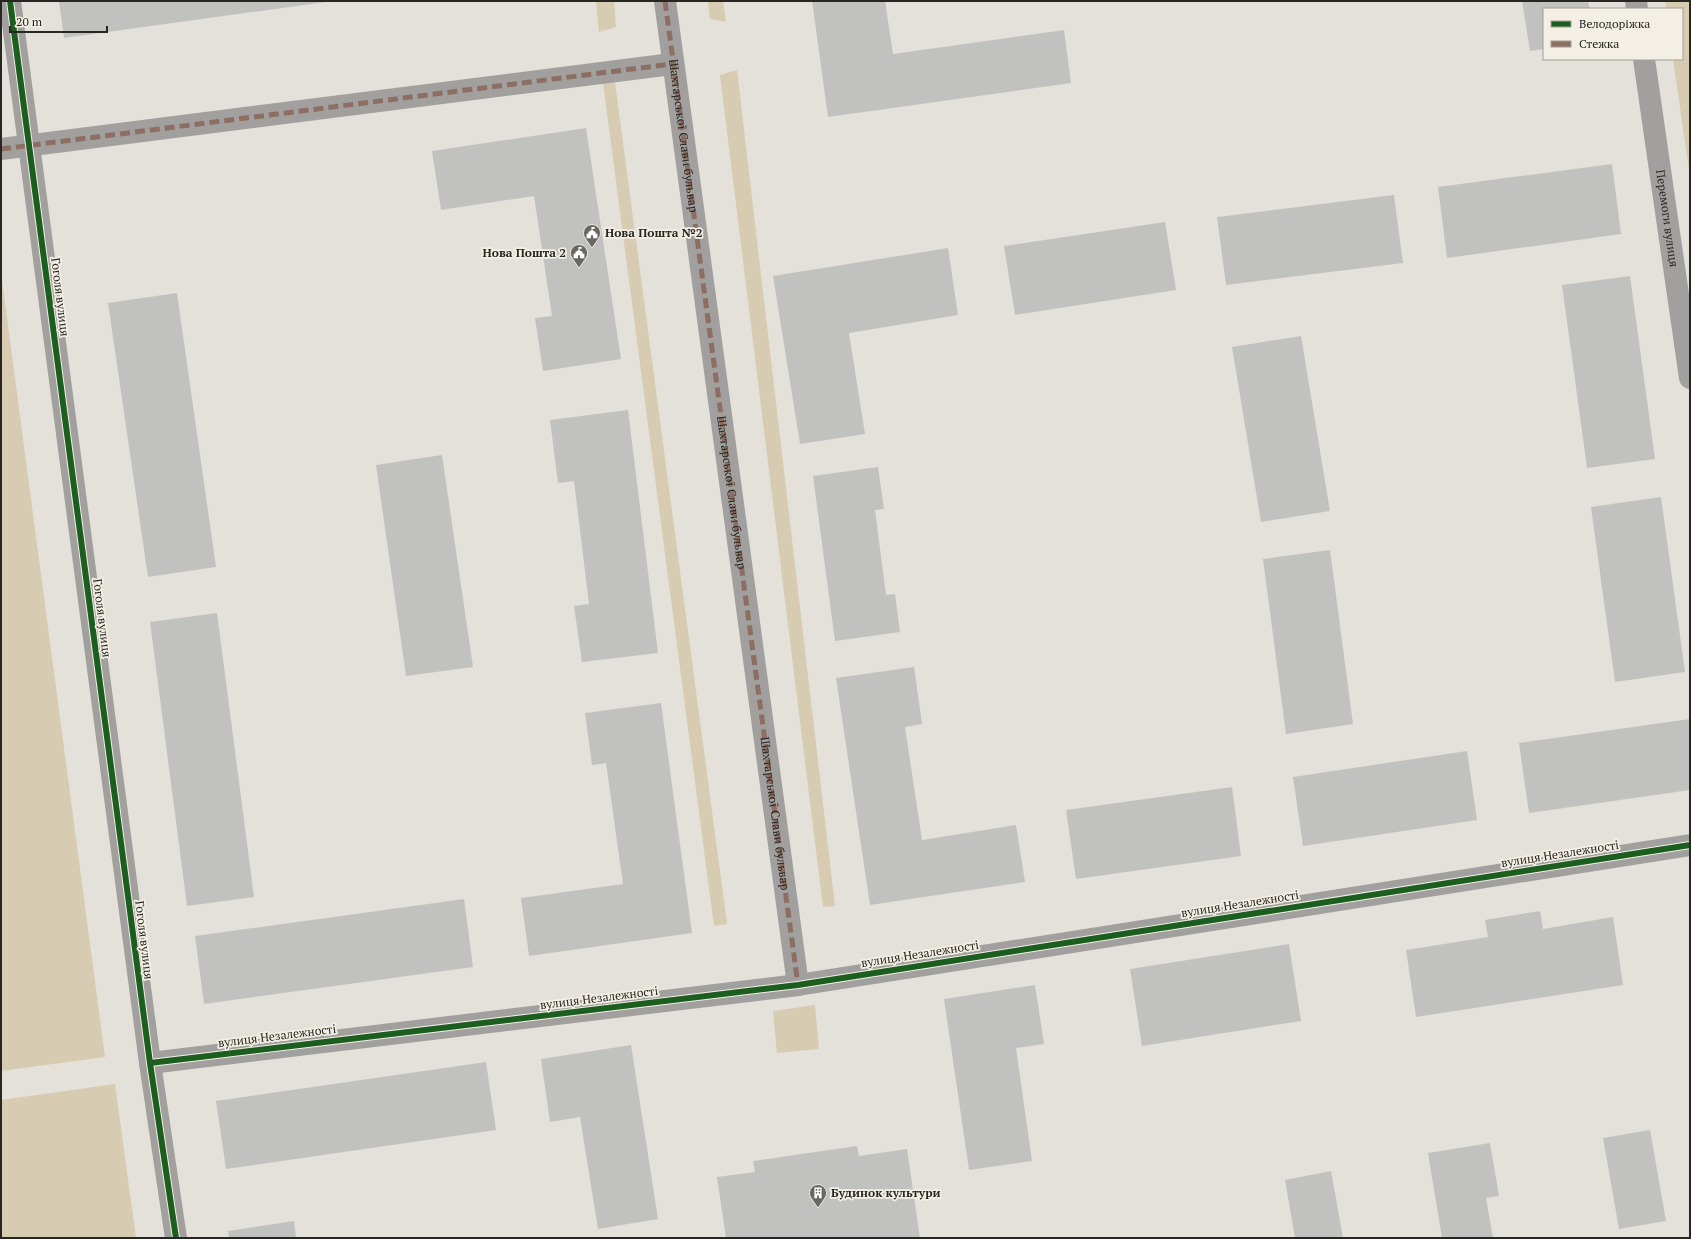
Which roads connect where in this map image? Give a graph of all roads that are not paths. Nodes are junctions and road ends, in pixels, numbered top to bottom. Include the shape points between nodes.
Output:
1 (10, 1) edge
2 (665, 1) edge
3 (1644, 60) edge
4 (672, 64) junction
5 (29, 145) junction
6 (1, 149) edge
7 (1690, 378) edge
8 (1690, 845) edge
9 (798, 985) junction
10 (150, 1063) junction
11 (176, 1238) edge

1 - 5 street, Гоголя вулиця
2 - 4 street, Шахтарської Слави бульвар
3 - 7 street, Перемоги вулиця
4 - 5 street
4 - 9 street, Шахтарської Слави бульвар
5 - 6 street
5 - 10 street, Гоголя вулиця
8 - 9 street, вулиця Незалежності
9 - 10 street, вулиця Незалежності
10 - 11 street, Гоголя вулиця

